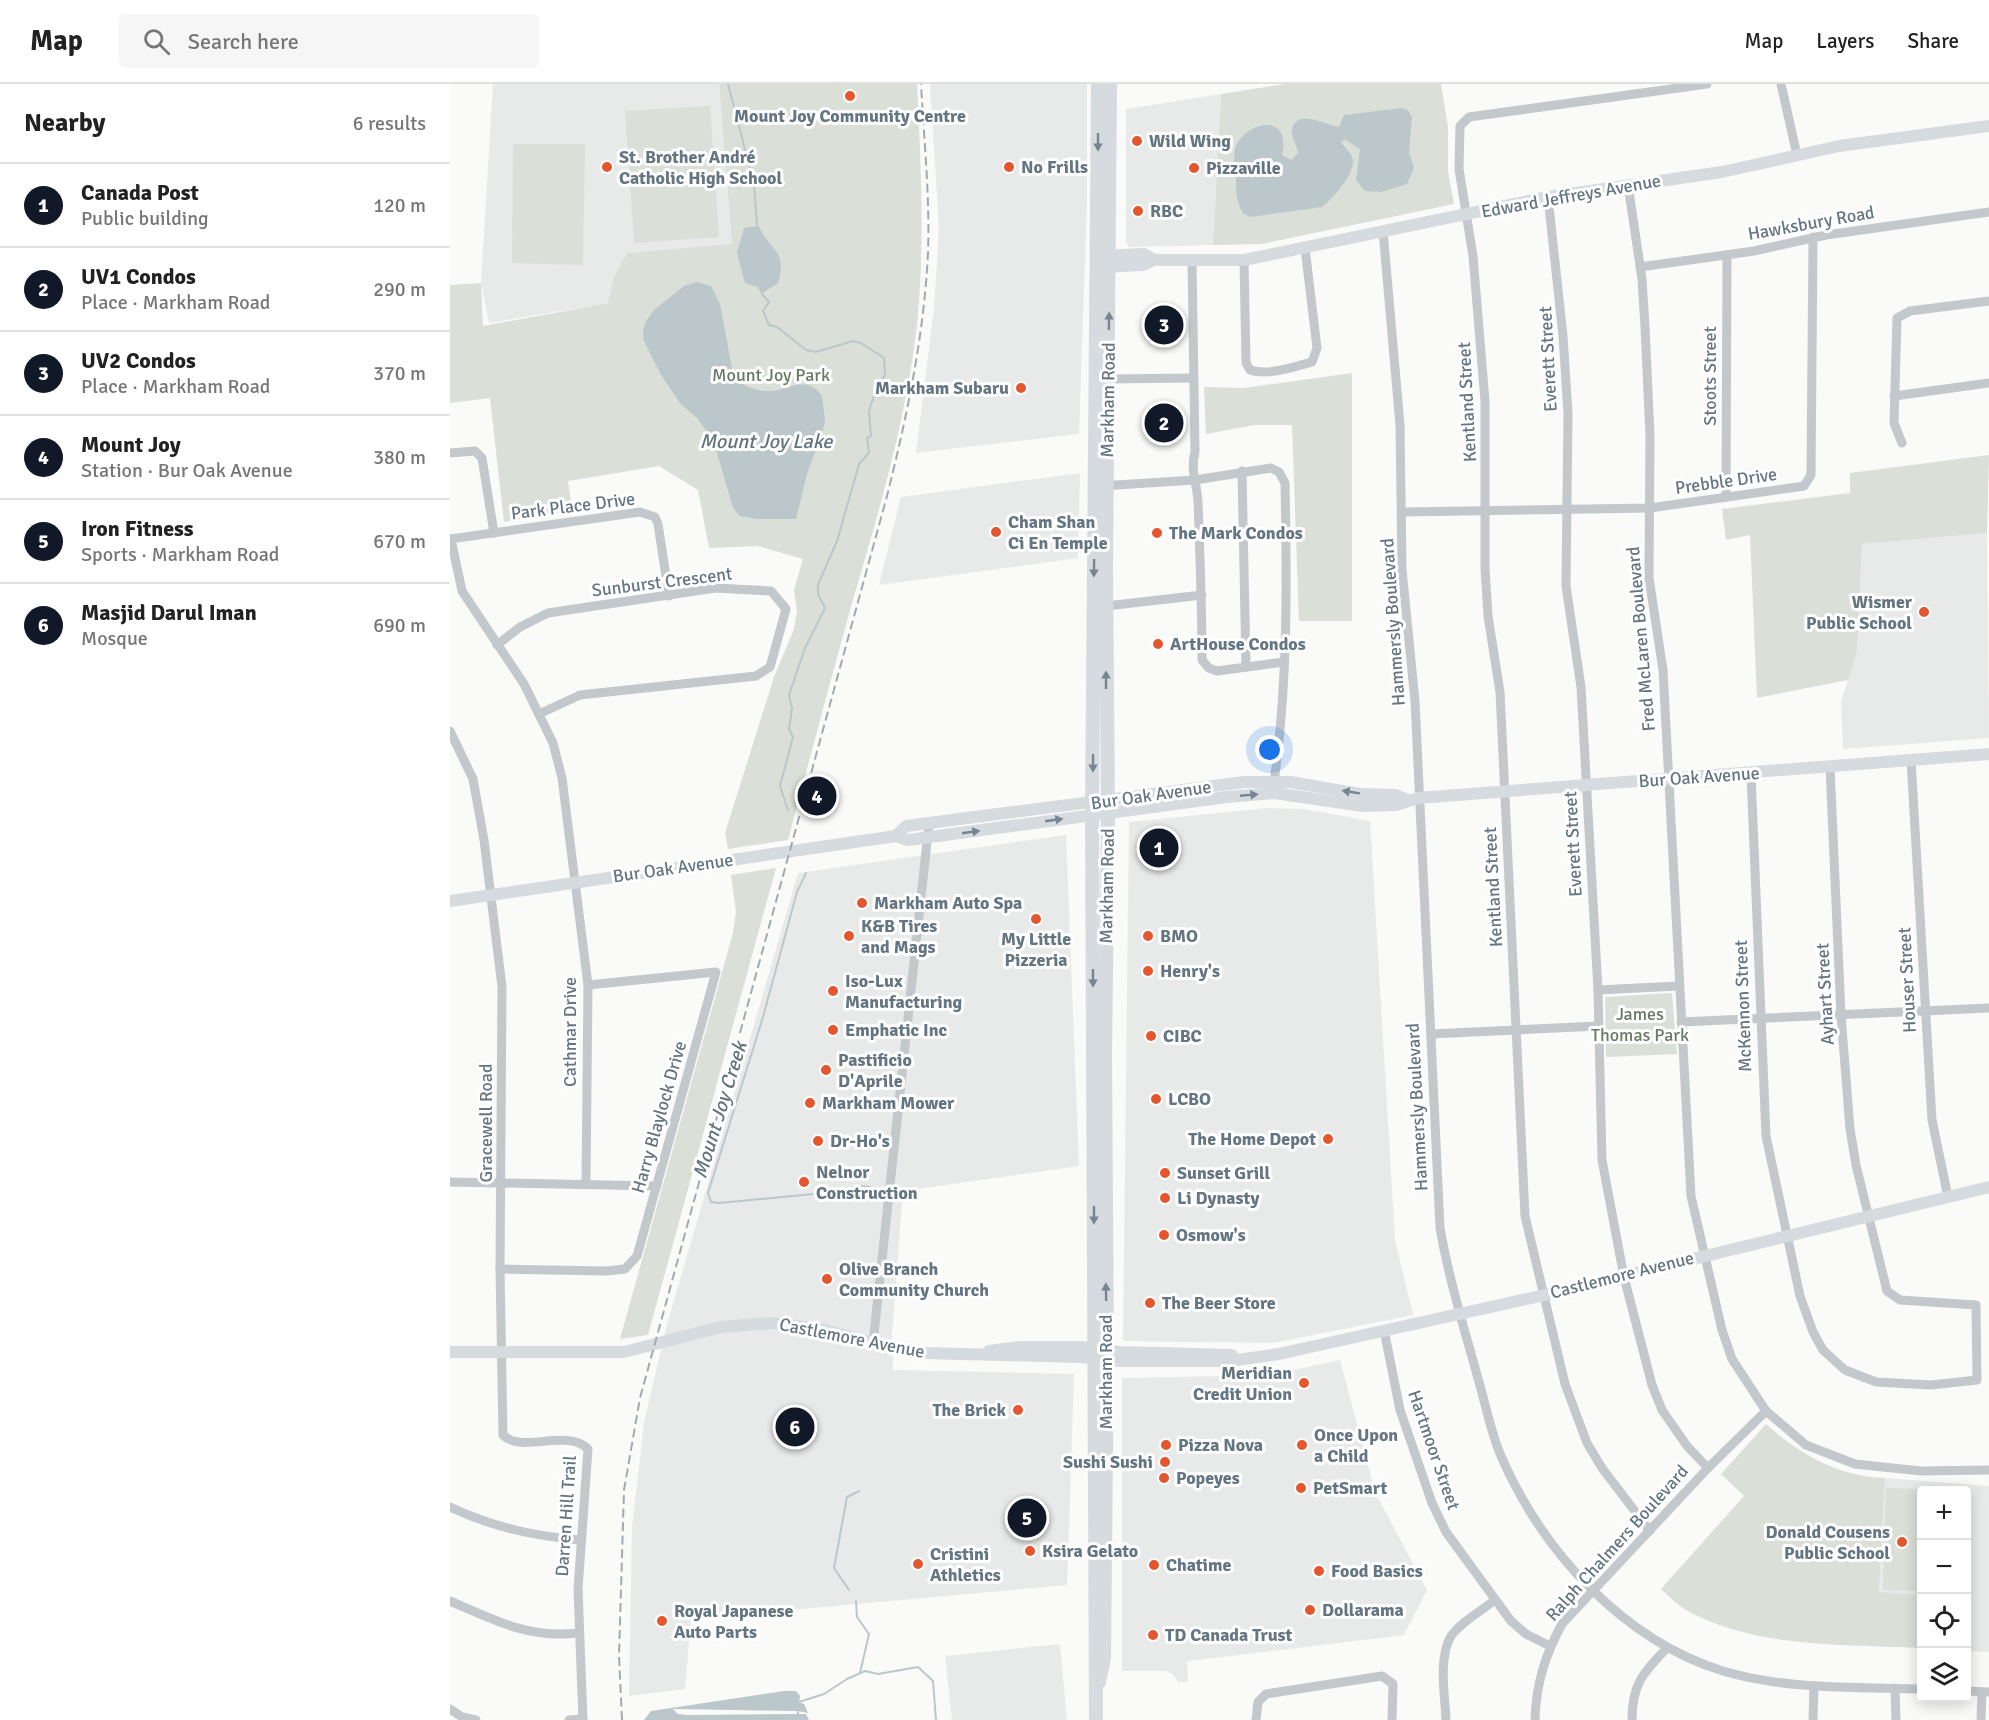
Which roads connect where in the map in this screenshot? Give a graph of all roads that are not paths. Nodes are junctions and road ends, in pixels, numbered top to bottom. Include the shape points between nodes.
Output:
1 (1098, 84) edge
2 (1110, 84) edge
3 (1707, 84) edge
4 (1781, 84) edge
5 (1989, 126) edge
6 (1797, 155) junction
7 (1628, 185) junction
8 (1548, 196) junction
9 (1989, 212) edge
10 (1467, 214) junction
11 (1383, 231) junction
12 (1813, 237) junction
13 (1305, 248) junction
14 (1727, 255) junction
15 (1192, 260) junction
16 (1244, 260) junction
17 (1104, 261) junction
18 (1640, 267) junction
19 (1989, 301) edge
20 (1194, 378) junction
21 (1108, 379) junction
22 (1989, 383) edge
23 (1893, 396) junction
24 (1902, 443) dead end
25 (450, 453) edge
26 (1242, 471) junction
27 (1195, 480) junction
28 (1100, 485) junction
29 (1726, 497) junction
30 (1650, 508) junction
31 (1486, 510) junction
32 (1403, 512) junction
33 (1566, 512) junction
34 (494, 533) junction
35 (451, 539) edge
36 (1202, 595) junction
37 (669, 596) junction
38 (1106, 606) junction
39 (497, 645) junction
40 (1284, 662) junction
41 (1246, 667) junction
42 (539, 714) junction
43 (450, 731) edge
44 (1989, 754) edge
45 (1911, 760) junction
46 (1830, 767) junction
47 (1750, 774) junction
48 (1666, 780) junction
49 (1274, 782) junction
50 (1586, 785) junction
51 (1505, 792) junction
52 (1413, 799) junction
53 (1108, 807) junction
54 (1093, 809) junction
55 (929, 823) junction
56 (896, 836) junction
57 (928, 838) junction
58 (577, 882) junction
59 (491, 895) junction
60 (450, 901) edge
61 (588, 985) junction
62 (1678, 986) junction
63 (1598, 990) junction
64 (1989, 1008) edge
65 (1925, 1011) junction
66 (1841, 1015) junction
67 (1761, 1019) junction
68 (1681, 1022) junction
69 (1598, 1026) junction
70 (1517, 1029) junction
71 (1431, 1034) junction
72 (502, 1181) junction
73 (450, 1182) edge
74 (586, 1183) junction
75 (657, 1186) junction
76 (1989, 1187) edge
77 (1948, 1197) junction
78 (1869, 1216) junction
79 (1787, 1235) junction
80 (1704, 1254) junction
81 (500, 1269) junction
82 (1624, 1277) junction
83 (1545, 1295) junction
84 (1460, 1313) junction
85 (1384, 1330) junction
86 (873, 1343) junction
87 (450, 1353) edge
88 (501, 1353) junction
89 (1100, 1355) junction
90 (1766, 1411) junction
91 (1708, 1468) junction
92 (1989, 1470) edge
93 (450, 1507) edge
94 (1650, 1531) junction
95 (580, 1540) junction
96 (1592, 1590) junction
97 (1494, 1600) junction
98 (450, 1602) edge
99 (578, 1633) junction
100 (1550, 1646) junction
101 (1666, 1648) junction
102 (1814, 1686) junction
103 (1895, 1688) junction
104 (1917, 1689) edge
105 (1985, 1692) edge
106 (450, 1709) edge
107 (583, 1719) edge
108 (476, 1720) edge
109 (568, 1720) edge
110 (1096, 1720) edge
111 (1256, 1720) edge
112 (1392, 1720) edge
113 (1446, 1720) edge
114 (1535, 1720) edge
115 (1632, 1720) edge
116 (1812, 1720) edge
117 (1896, 1720) edge
118 (1981, 1720) edge

1 -> 17 main road, Markham Road
2 - 17 main road, Markham Road
3 - 10 street, Kentland Street via 1469,117 1460,126 1458,153
4 - 6 street
5 - 6 street, Edward Jeffreys Avenue
6 - 7 street, Edward Jeffreys Avenue via 1722,172
7 - 8 street, Edward Jeffreys Avenue
7 - 18 street, Fred McLaren Boulevard
8 - 10 street, Edward Jeffreys Avenue
8 - 33 street, Everett Street via 1568,413
9 - 12 street, Hawksbury Road
10 - 11 street, Edward Jeffreys Avenue
10 - 31 street, Kentland Street via 1485,401
11 - 13 street, Edward Jeffreys Avenue
11 - 32 street, Hammersly Boulevard via 1397,380 1399,493
12 - 14 street, Hawksbury Road
12 - 29 street, Prebble Drive via 1811,475 1800,487
13 - 16 street, Edward Jeffreys Avenue
13 - 16 street via 1317,348 1312,362 1301,365 1257,372 1246,363
14 - 18 street, Hawksbury Road
14 - 29 street, Stoots Street
15 - 16 street, Edward Jeffreys Avenue
15 - 17 street, Edward Jeffreys Avenue via 1154,260 1143,265
15 - 20 street
21 -> 17 main road, Markham Road
17 - 28 main road, Markham Road
18 - 30 street, Fred McLaren Boulevard via 1650,426
19 - 23 street via 1899,315 1894,326
20 - 21 street
20 - 27 street via 1195,452 1191,465
21 - 28 main road, Markham Road
22 - 23 street
23 - 24 street via 1894,423
25 - 34 street via 475,451 482,458
26 - 27 street
26 - 40 street via 1271,468 1279,472 1285,483
26 - 41 street
27 - 28 street
27 - 36 street
28 - 38 main road, Markham Road
28 -> 54 main road, Markham Road
29 - 30 street, Prebble Drive
30 - 33 street, Prebble Drive
30 - 48 street, Fred McLaren Boulevard via 1649,578 1663,670
31 - 32 street, Prebble Drive
31 - 33 street, Prebble Drive
31 - 51 street, Kentland Street via 1486,592 1500,692
32 - 52 street, Hammersly Boulevard via 1402,570 1415,701
33 - 50 street, Everett Street via 1566,586 1581,687
34 - 35 street, Park Place Drive
34 - 37 street, Park Place Drive via 640,512 655,517
35 - 39 street, Cathmar Drive via 462,591
36 - 38 street
36 - 41 street via 1202,660 1217,670
37 - 39 street, Sunburst Crescent via 548,613 520,627
37 - 42 street, Sunburst Crescent via 715,588 771,591 786,609 770,667 744,678 580,695
53 -> 38 main road, Markham Road
39 - 42 street, Cathmar Drive
40 - 41 street
40 - 49 street
42 - 58 street, Cathmar Drive via 553,743 562,778
43 - 59 street, Gracewell Road via 473,779
44 - 45 street, Bur Oak Avenue
45 - 46 street, Bur Oak Avenue
45 - 65 street, Houser Street
46 - 47 street, Bur Oak Avenue
46 - 66 street, Ayhart Street
47 - 48 street, Bur Oak Avenue
47 - 67 street, McKennon Street
48 - 50 street, Bur Oak Avenue
48 - 62 street, Fred McLaren Boulevard
52 -> 49 street, Bur Oak Avenue
49 - 53 street, Bur Oak Avenue via 1244,782
50 - 51 street, Bur Oak Avenue
50 - 63 street, Everett Street
51 - 52 street, Bur Oak Avenue
51 - 70 street, Kentland Street
53 -> 52 street, Bur Oak Avenue via 1274,793 1363,806 1396,805
52 - 71 street, Hammersly Boulevard via 1424,855
53 - 54 street, Bur Oak Avenue
89 -> 53 main road, Markham Road
54 - 55 street, Bur Oak Avenue
57 -> 54 street, Bur Oak Avenue
54 -> 89 main road, Markham Road
55 - 56 street, Bur Oak Avenue via 906,826
55 - 57 street
56 - 57 street, Bur Oak Avenue via 908,840
56 - 58 street, Bur Oak Avenue
57 - 86 street
58 - 59 street, Bur Oak Avenue
58 - 61 street, Cathmar Drive
59 - 60 street, Bur Oak Avenue
59 - 72 street, Gracewell Road via 503,1008
61 - 74 street, Cathmar Drive
61 - 75 street, Harry Blaylock Drive via 716,972
62 - 63 street
62 - 68 street, Fred McLaren Boulevard
63 - 69 street, Everett Street
64 - 65 street
65 - 66 street
65 - 77 street, Houser Street via 1932,1120
66 - 67 street
66 - 78 street, Ayhart Street via 1852,1146
67 - 68 street
67 - 79 street, McKennon Street via 1766,1136
68 - 80 street, Fred McLaren Boulevard via 1690,1196
69 - 70 street
69 - 82 street, Everett Street via 1602,1160
70 - 71 street
70 - 83 street, Kentland Street via 1525,1216
71 - 84 street, Hammersly Boulevard via 1440,1228
72 - 73 street
72 - 74 street
72 - 81 street, Gracewell Road
74 - 75 street
75 - 81 street, Harry Blaylock Drive via 638,1256 626,1269
76 - 77 street, Castlemore Avenue
77 - 78 street, Castlemore Avenue
78 - 79 street, Castlemore Avenue
78 - 79 street, Ayhart Street via 1887,1291 1894,1297 1976,1305 1977,1380 1931,1385 1876,1382 1845,1370 1823,1350 1813,1332 1800,1296
79 - 80 street, Castlemore Avenue
80 - 82 street, Castlemore Avenue
80 - 90 street, Fred McLaren Boulevard via 1732,1359
81 - 88 street, Gracewell Road
82 - 83 street, Castlemore Avenue
82 - 91 street, Everett Street via 1643,1358 1662,1410
83 - 84 street, Castlemore Avenue
83 - 94 street, Kentland Street via 1565,1384 1587,1443
84 - 85 street, Castlemore Avenue
84 - 96 street, Hammersly Boulevard via 1500,1454 1516,1488 1540,1527
85 - 89 street, Castlemore Avenue via 1254,1357 1214,1353
85 - 97 street, Hartmoor Street via 1400,1410 1432,1503 1446,1532
86 - 88 street, Castlemore Avenue via 810,1327 755,1323 704,1331 628,1352
86 - 89 street, Castlemore Avenue via 924,1353
87 - 88 street, Castlemore Avenue
88 - 95 street, Darren Hill Trail via 503,1435 514,1441 581,1442 588,1449
89 - 110 main road, Markham Road via 1104,1658 1097,1687
90 - 91 street, Ralph Chalmers Boulevard
90 - 92 street, Fred McLaren Boulevard via 1806,1445 1855,1464 1921,1471
91 - 94 street, Ralph Chalmers Boulevard
93 - 95 street via 506,1530
94 - 96 street, Ralph Chalmers Boulevard
95 - 99 street, Darren Hill Trail
96 - 100 street, Ralph Chalmers Boulevard via 1562,1624
96 - 101 street, Hammersly Boulevard
97 - 100 street, Hartmoor Street via 1526,1634
97 - 113 street via 1462,1625 1448,1643
98 - 99 street via 523,1631 551,1636
99 - 107 street, Darren Hill Trail
100 - 114 street, Ralph Chalmers Boulevard via 1540,1676
101 - 102 street, Hammersly Boulevard via 1722,1670 1783,1685
101 - 115 street via 1640,1677 1634,1692
102 - 103 street, Hammersly Boulevard
102 - 116 street
103 - 104 street, Hammersly Boulevard
103 - 117 street
105 - 118 street
106 - 108 street
107 - 109 street
111 - 112 street via 1258,1702 1266,1694 1382,1676 1393,1684

